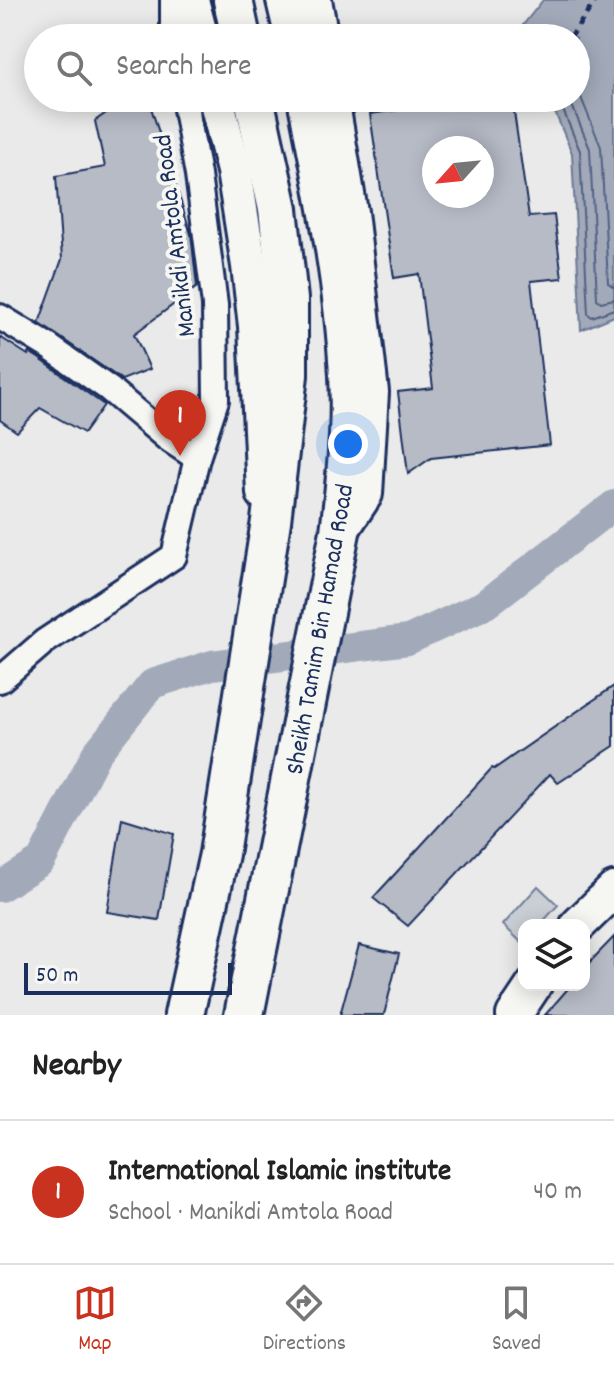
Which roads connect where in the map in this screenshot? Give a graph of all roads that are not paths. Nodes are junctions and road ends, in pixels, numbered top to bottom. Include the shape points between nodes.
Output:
1 (173, 0) edge
2 (191, 0) edge
3 (233, 0) edge
4 (286, 0) edge
5 (314, 0) edge
6 (173, 24) edge
7 (197, 24) edge
8 (238, 24) edge
9 (292, 24) edge
10 (318, 24) edge
11 (187, 112) edge
12 (219, 112) edge
13 (257, 112) edge
14 (310, 112) edge
15 (333, 112) edge
16 (0, 317) edge
17 (197, 458) junction
18 (271, 521) junction
19 (340, 532) junction
20 (0, 680) edge
21 (614, 890) edge
22 (584, 919) edge
23 (530, 991) edge
24 (184, 1015) edge
25 (244, 1015) edge
26 (514, 1015) edge

1 - 6 street
2 - 7 main road
3 - 8 main road
4 - 9 main road
5 - 10 main road
11 - 17 street, Manikdi Amtola Road via 215,305 216,400
12 - 18 main road via 249,266 262,484
13 - 18 main road via 278,209 288,299 288,375
14 - 19 main road, Sheikh Tamim Bin Hamad Road via 335,242 349,375
15 - 19 main road via 371,392 365,494
16 - 17 street via 97,380
17 - 20 street, Manikdi Amtola Road via 174,556 44,642
18 - 24 main road via 219,854
19 - 25 main road, Sheikh Tamim Bin Hamad Road
21 - 22 main road
23 - 26 main road

